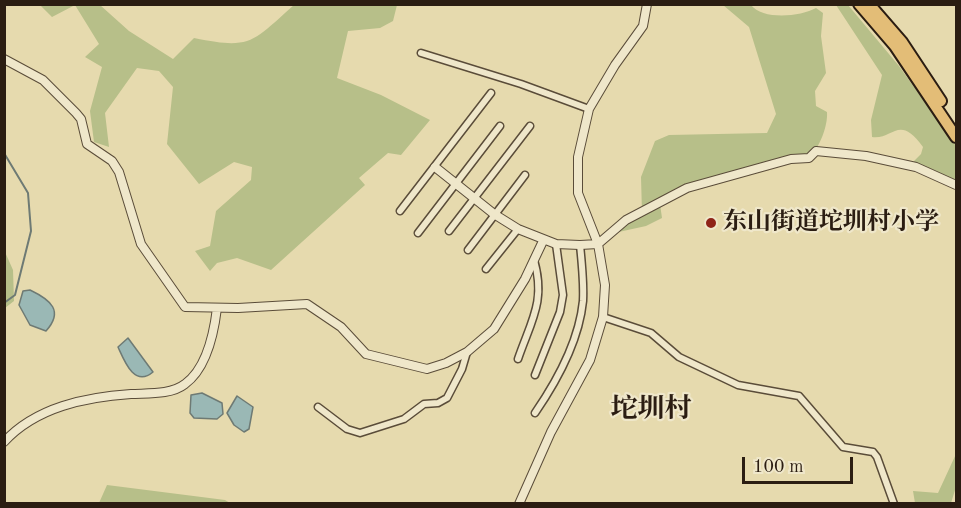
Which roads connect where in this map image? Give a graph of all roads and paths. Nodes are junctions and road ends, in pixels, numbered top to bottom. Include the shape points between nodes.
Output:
1 (647, 4) edge
2 (859, 4) edge
3 (869, 4) edge
4 (421, 53) dead end
5 (4, 58) edge
6 (491, 93) dead end
7 (589, 109) junction
8 (957, 124) edge
9 (500, 126) dead end
10 (530, 126) dead end
11 (957, 137) edge
12 (435, 167) junction
13 (525, 175) dead end
14 (456, 183) junction
15 (957, 185) edge
16 (475, 197) junction
17 (400, 211) dead end
18 (494, 214) junction
19 (518, 229) junction
20 (449, 231) dead end
21 (418, 232) dead end
22 (543, 241) junction
23 (556, 244) junction
24 (598, 244) junction
25 (580, 245) junction
26 (468, 250) dead end
27 (534, 259) junction
28 (486, 269) dead end
29 (217, 308) junction
30 (603, 317) junction
31 (467, 352) junction
32 (518, 359) dead end
33 (535, 375) dead end
34 (318, 407) dead end
35 (535, 413) dead end
36 (4, 442) edge
37 (519, 504) edge
38 (894, 504) edge

1 - 7 street via 643,26
2 - 11 highway via 896,46
3 - 8 highway via 902,42
4 - 7 street
5 - 29 street via 43,81 81,119 87,144 112,161 141,244 180,303 192,309
6 - 12 street
7 - 24 street via 578,157 578,193
9 - 14 street
10 - 16 street
12 - 14 street
12 - 17 street
13 - 18 street
14 - 16 street
14 - 21 street
15 - 24 street via 916,167 816,151 809,158 791,159 687,188 628,219
16 - 18 street
16 - 20 street
18 - 19 street
18 - 26 street
19 - 22 street
19 - 28 street
22 - 23 street
22 - 27 street
23 - 25 street
23 - 33 street via 563,295
24 - 25 street
24 - 30 street via 604,285
25 - 35 street via 583,303 577,329 563,365
27 - 31 street via 494,329
27 - 32 street via 540,300
29 - 31 street via 307,304 341,327 366,354 427,369
29 - 36 street via 205,356 185,385 169,391 81,400 26,422
30 - 37 street via 590,360 551,432
30 - 38 street via 651,333 679,357 738,385 799,396 843,447 873,452
31 - 34 street via 447,398 424,404 404,419 360,433 347,429

